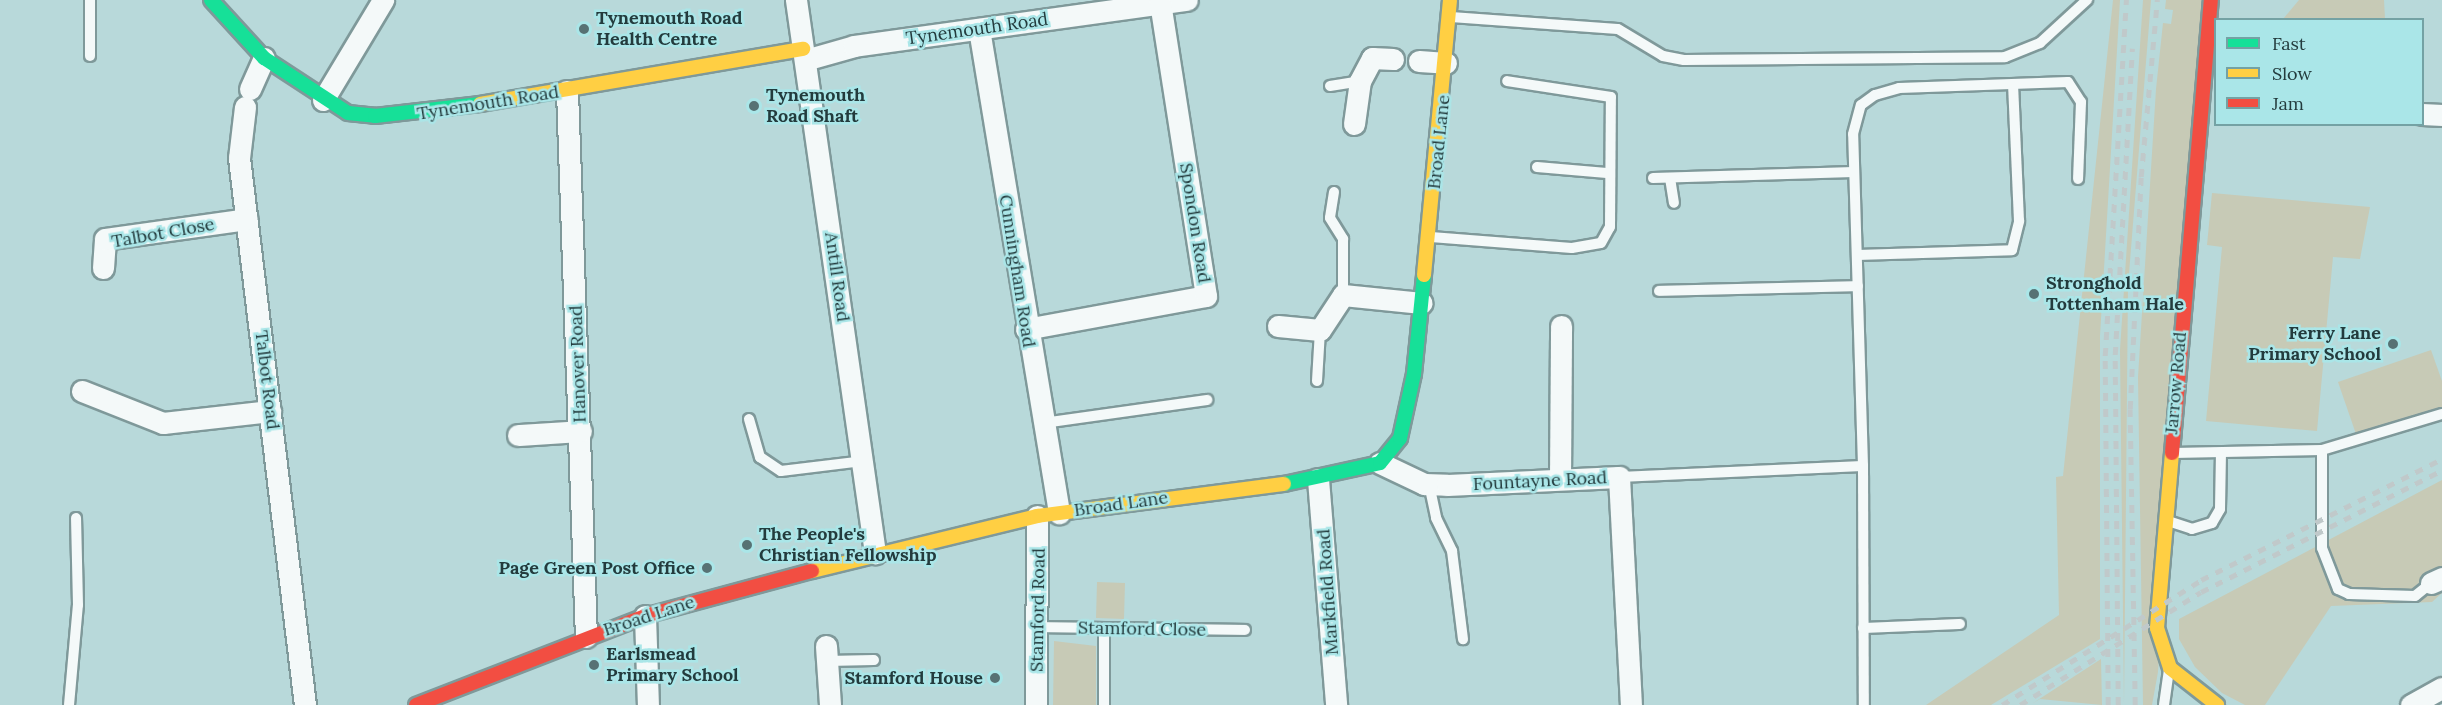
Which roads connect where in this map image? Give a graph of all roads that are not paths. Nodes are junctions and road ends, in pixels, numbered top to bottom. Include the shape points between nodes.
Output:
1 (90, 0) edge
2 (211, 0) edge
3 (383, 0) edge
4 (796, 0) edge
5 (1187, 0) edge
6 (1450, 0) edge
7 (2087, 0) edge
8 (2211, 0) edge
9 (1160, 3) junction
10 (1449, 17) junction
11 (979, 29) junction
12 (804, 55) junction
13 (90, 56) dead end
14 (264, 58) junction
15 (1393, 59) dead end
16 (1419, 61) dead end
17 (1446, 63) junction
18 (1360, 81) junction
19 (1507, 81) dead end
20 (2013, 84) junction
21 (1330, 86) dead end
22 (567, 91) junction
23 (2209, 98) edge
24 (323, 100) junction
25 (2424, 114) edge
26 (2442, 115) edge
27 (1354, 124) dead end
28 (1537, 167) dead end
29 (1854, 172) junction
30 (1607, 173) junction
31 (1653, 178) dead end
32 (1670, 178) junction
33 (2078, 179) dead end
34 (1334, 192) dead end
35 (1674, 203) dead end
36 (247, 219) junction
37 (1429, 237) junction
38 (1857, 255) junction
39 (103, 268) dead end
40 (1858, 286) junction
41 (1659, 291) dead end
42 (1342, 296) junction
43 (1422, 303) junction
44 (1278, 326) dead end
45 (1562, 326) dead end
46 (1026, 329) junction
47 (1320, 330) junction
48 (1317, 381) dead end
49 (82, 391) dead end
50 (1207, 400) dead end
51 (270, 411) junction
52 (2442, 414) edge
53 (749, 419) dead end
54 (1043, 423) junction
55 (581, 431) junction
56 (518, 435) dead end
57 (2322, 450) junction
58 (2170, 453) junction
59 (2221, 453) junction
60 (864, 460) junction
61 (1380, 463) junction
62 (1863, 466) junction
63 (1619, 477) junction
64 (1318, 479) junction
65 (1560, 479) junction
66 (1429, 484) junction
67 (1059, 513) junction
68 (1037, 516) junction
69 (76, 518) dead end
70 (2164, 519) junction
71 (875, 553) junction
72 (2437, 581) edge
73 (645, 616) junction
74 (1960, 624) dead end
75 (1038, 627) junction
76 (1863, 628) junction
77 (1104, 630) junction
78 (1245, 630) dead end
79 (586, 637) junction
80 (1463, 639) dead end
81 (826, 653) joint
82 (874, 660) dead end
83 (2170, 668) junction
84 (2442, 688) edge
85 (69, 705) edge
86 (305, 705) edge
87 (416, 705) edge
88 (648, 705) edge
89 (830, 705) edge
90 (1036, 705) edge
91 (1104, 705) edge
92 (1336, 705) edge
93 (1631, 705) edge
94 (1864, 705) edge
95 (2164, 705) edge
96 (2217, 705) edge
97 (2410, 705) edge

1 - 13 lane
2 - 14 main road, Tynemouth Road
3 - 24 street
4 - 12 street, Antill Road
5 - 9 street, Tynemouth Road
6 - 10 main road, Broad Lane
7 - 10 lane via 2040,44 2004,57 1684,60 1663,56 1617,29
8 - 23 main road, Jarrow Road
9 - 11 street, Tynemouth Road
9 - 46 street, Spondon Road via 1206,296
10 - 17 main road, Broad Lane
11 - 12 street, Tynemouth Road
11 - 46 street, Cunningham Road
12 - 22 main road, Tynemouth Road
12 - 60 street, Antill Road
14 - 24 main road, Tynemouth Road
14 - 36 street, Talbot Road via 248,98 238,158
15 - 18 street via 1372,58
16 - 17 street
17 - 37 main road, Broad Lane
18 - 21 lane
18 - 27 street
19 - 30 lane via 1611,97
20 - 29 lane via 1899,88 1875,95 1855,118
20 - 33 lane via 2061,81 2074,86 2081,102
20 - 38 lane via 2019,221 2012,250
22 - 24 main road, Tynemouth Road via 405,116 348,113
22 - 55 street, Hanover Road
23 - 58 main road, Jarrow Road
25 - 26 street
28 - 30 lane
29 - 32 lane
29 - 38 lane
30 - 37 lane via 1610,227 1601,243 1591,247
31 - 32 lane
32 - 35 lane
34 - 42 lane via 1330,218 1343,239
36 - 39 street, Talbot Close via 105,239
36 - 51 street, Talbot Road
37 - 43 main road, Broad Lane
38 - 40 lane
40 - 41 lane
40 - 62 lane
42 - 43 street
42 - 47 street
43 - 61 main road, Broad Lane via 1405,423
44 - 47 street
45 - 65 street
46 - 54 street, Cunningham Road
47 - 48 lane
49 - 51 street via 163,423
50 - 54 lane
51 - 86 street, Talbot Road
52 - 57 lane
53 - 60 lane via 760,457 781,471
54 - 67 street, Cunningham Road
55 - 56 street
55 - 79 street, Hanover Road
57 - 59 lane
57 - 72 lane via 2322,548 2338,589 2349,594 2415,596
58 - 59 lane
58 - 70 main road, Jarrow Road
59 - 70 lane via 2220,509 2212,524 2193,529
60 - 71 street, Antill Road
61 - 64 main road, Broad Lane
61 - 66 street, Fountayne Road
62 - 63 lane
62 - 76 lane
63 - 65 street, Fountayne Road
63 - 93 street, Fountayne Road
64 - 67 main road, Broad Lane
64 - 92 street, Markfield Road
65 - 66 street, Fountayne Road
66 - 80 lane via 1434,511 1452,550
67 - 68 main road, Broad Lane
68 - 71 main road, Broad Lane
68 - 75 street, Stamford Road
69 - 85 lane via 78,605
70 - 83 main road, Jarrow Road via 2157,628
71 - 73 main road, Broad Lane
73 - 79 main road, Broad Lane
73 - 88 street
74 - 76 lane
75 - 77 lane, Stamford Close
75 - 90 street, Stamford Road
76 - 94 lane
77 - 78 lane, Stamford Close
77 - 91 lane
79 - 87 main road, Broad Lane
81 - 82 lane
81 - 89 street
83 - 95 lane
83 - 96 main road
84 - 97 street

